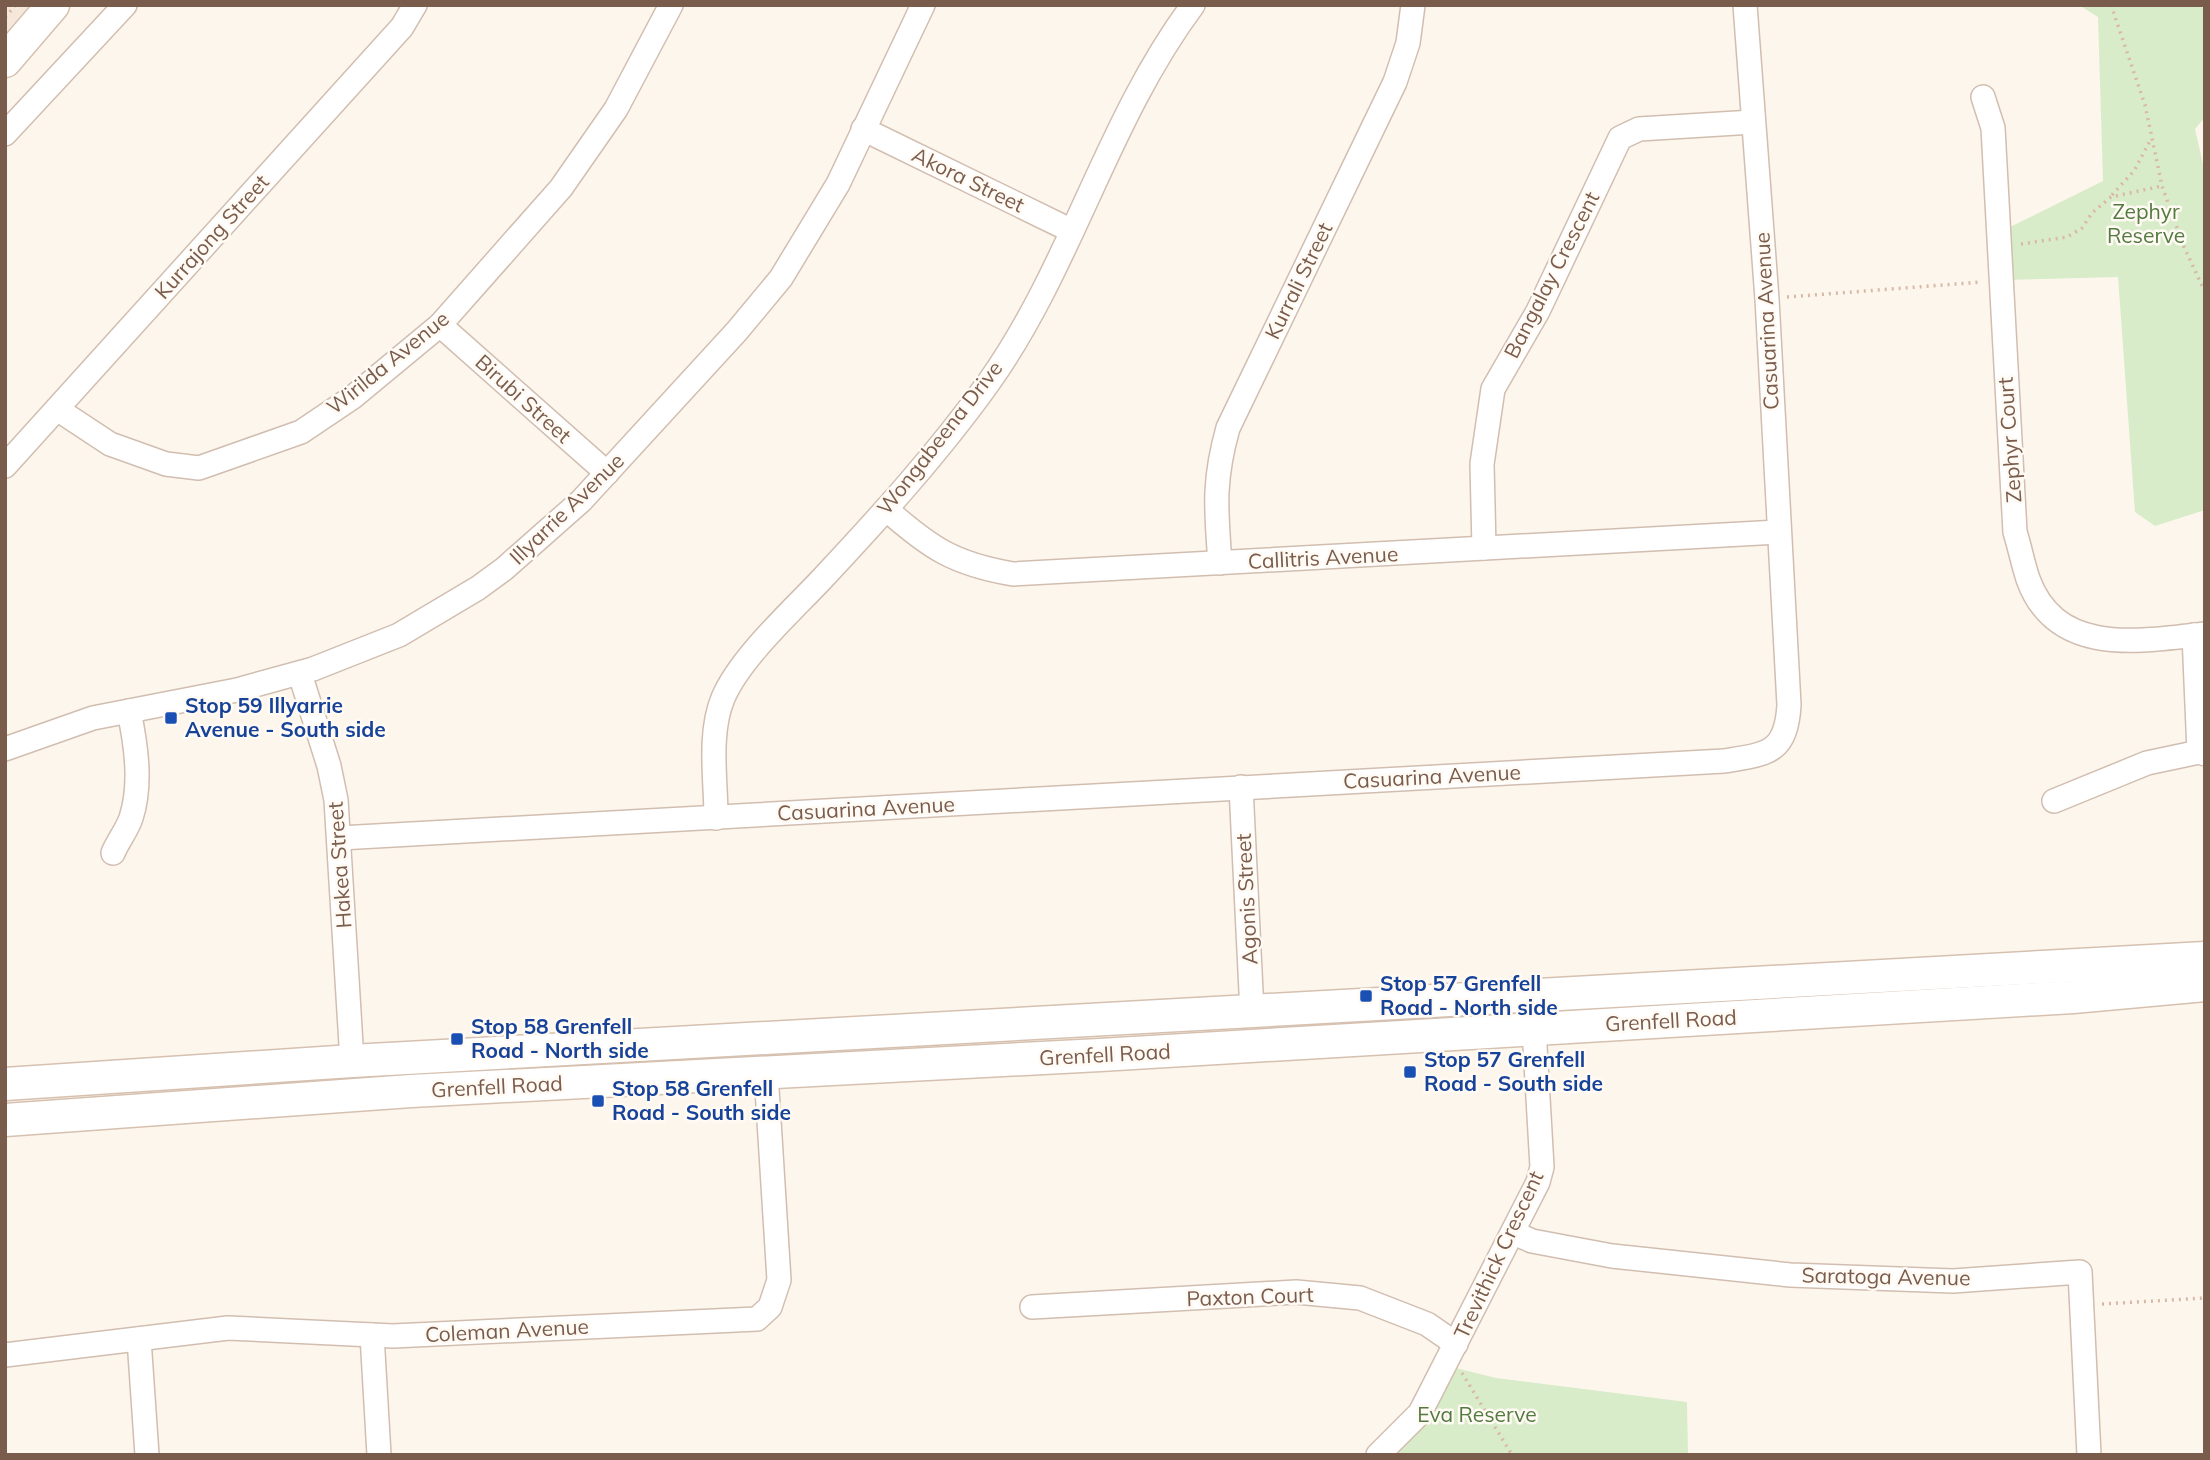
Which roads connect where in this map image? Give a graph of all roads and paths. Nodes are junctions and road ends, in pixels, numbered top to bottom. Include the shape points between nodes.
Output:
1 (16, 5) edge
2 (53, 5) edge
3 (125, 5) edge
4 (415, 5) edge
5 (671, 5) edge
6 (923, 5) edge
7 (1193, 5) edge
8 (1413, 5) edge
9 (1745, 5) edge
10 (2112, 5) edge
11 (5, 17) edge
12 (5, 61) edge
13 (1983, 97) dead end
14 (1753, 122) junction
15 (863, 130) junction
16 (5, 134) edge
17 (2152, 138) junction
18 (2162, 186) junction
19 (2111, 197) junction
20 (1072, 232) junction
21 (1997, 245) junction
22 (1999, 281) junction
23 (2205, 292) edge
24 (1768, 299) junction
25 (440, 325) junction
26 (57, 409) junction
27 (5, 466) edge
28 (607, 473) junction
29 (887, 509) junction
30 (1778, 532) junction
31 (1485, 548) junction
32 (1220, 564) junction
33 (2199, 635) edge
34 (300, 674) junction
35 (129, 711) junction
36 (5, 749) edge
37 (2202, 753) edge
38 (1241, 787) junction
39 (2054, 801) dead end
40 (716, 818) junction
41 (340, 838) junction
42 (113, 853) dead end
43 (2205, 958) edge
44 (2205, 985) edge
45 (1532, 996) junction
46 (1252, 1012) junction
47 (1534, 1029) junction
48 (765, 1039) junction
49 (1254, 1046) junction
50 (352, 1061) junction
51 (766, 1073) junction
52 (5, 1084) edge
53 (5, 1119) edge
54 (1514, 1233) junction
55 (2205, 1298) edge
56 (2082, 1306) junction
57 (1032, 1307) dead end
58 (372, 1335) junction
59 (139, 1339) junction
60 (1454, 1350) junction
61 (5, 1355) edge
62 (146, 1455) edge
63 (379, 1455) edge
64 (1378, 1455) edge
65 (1512, 1455) edge
66 (2089, 1455) edge

1 - 11 path
2 - 12 main road
3 - 16 street
4 - 26 street, Kurrajong Street via 402,27
5 - 25 street, Wirilda Avenue via 616,109 561,188
6 - 15 street, Illyarrie Avenue
7 - 20 street, Wongabeena Drive via 1164,44
8 - 32 street, Kurrali Street via 1408,43 1395,82 1228,428 1216,476
9 - 14 street, Casuarina Avenue
10 - 17 path
13 - 21 street, Zephyr Court via 1993,128
14 - 24 street, Casuarina Avenue
14 - 31 street, Bangalay Crescent via 1639,129 1620,138 1538,311 1493,388 1482,464
15 - 20 street, Akora Street
15 - 28 street, Illyarrie Avenue via 838,184 781,278
17 - 18 path
17 - 19 path via 2134,171
18 - 19 path
18 - 23 path
19 - 21 path via 2067,237
20 - 29 street, Wongabeena Drive via 990,381
21 - 22 street, Zephyr Court
22 - 24 path
22 - 33 street, Zephyr Court via 2015,532 2029,582 2049,613 2071,632 2097,640
24 - 30 street, Casuarina Avenue
25 - 26 street, Wirilda Avenue via 353,397 301,432 199,468 166,464 110,444
25 - 28 street, Birubi Street
26 - 27 street, Kurrajong Street
28 - 34 street, Illyarrie Avenue via 581,501 478,588 399,635
29 - 32 street, Callitris Avenue via 926,544 974,568 1013,574
29 - 40 street, Wongabeena Drive via 754,652 723,697 715,730
30 - 31 street, Callitris Avenue
30 - 38 street, Casuarina Avenue via 1789,705 1787,731 1774,749 1724,761
31 - 32 street, Callitris Avenue
33 - 37 street
34 - 35 street, Illyarrie Avenue
34 - 41 street, Hakea Street via 329,766
35 - 36 street, Illyarrie Avenue via 48,731
35 - 42 street via 136,787 131,818
37 - 39 street via 2147,763
38 - 40 street, Casuarina Avenue
38 - 46 street, Agonis Street
40 - 41 street, Casuarina Avenue
41 - 50 street, Hakea Street
43 - 45 main road, Grenfell Road
44 - 47 main road, Grenfell Road
45 - 46 main road, Grenfell Road
45 - 47 main road
46 - 48 main road, Grenfell Road
46 - 49 main road
47 - 49 main road, Grenfell Road
47 - 54 street, Trevithick Crescent via 1542,1167
48 - 50 main road, Grenfell Road
48 - 51 main road
49 - 51 main road, Grenfell Road
50 - 52 main road, Grenfell Road
51 - 53 main road, Grenfell Road
51 - 58 street, Coleman Avenue via 779,1280 770,1307 757,1319
54 - 56 street, Saratoga Avenue via 1532,1241 1612,1256 1790,1275 1953,1280 2080,1272
54 - 60 street, Trevithick Crescent
55 - 56 path
56 - 66 street, Saratoga Avenue
57 - 60 street, Paxton Court via 1296,1292 1360,1298 1427,1324
58 - 59 street, Coleman Avenue via 228,1328
58 - 63 street
59 - 61 street, Coleman Avenue
59 - 62 street
60 - 64 street, Trevithick Crescent via 1420,1413
60 - 65 path

